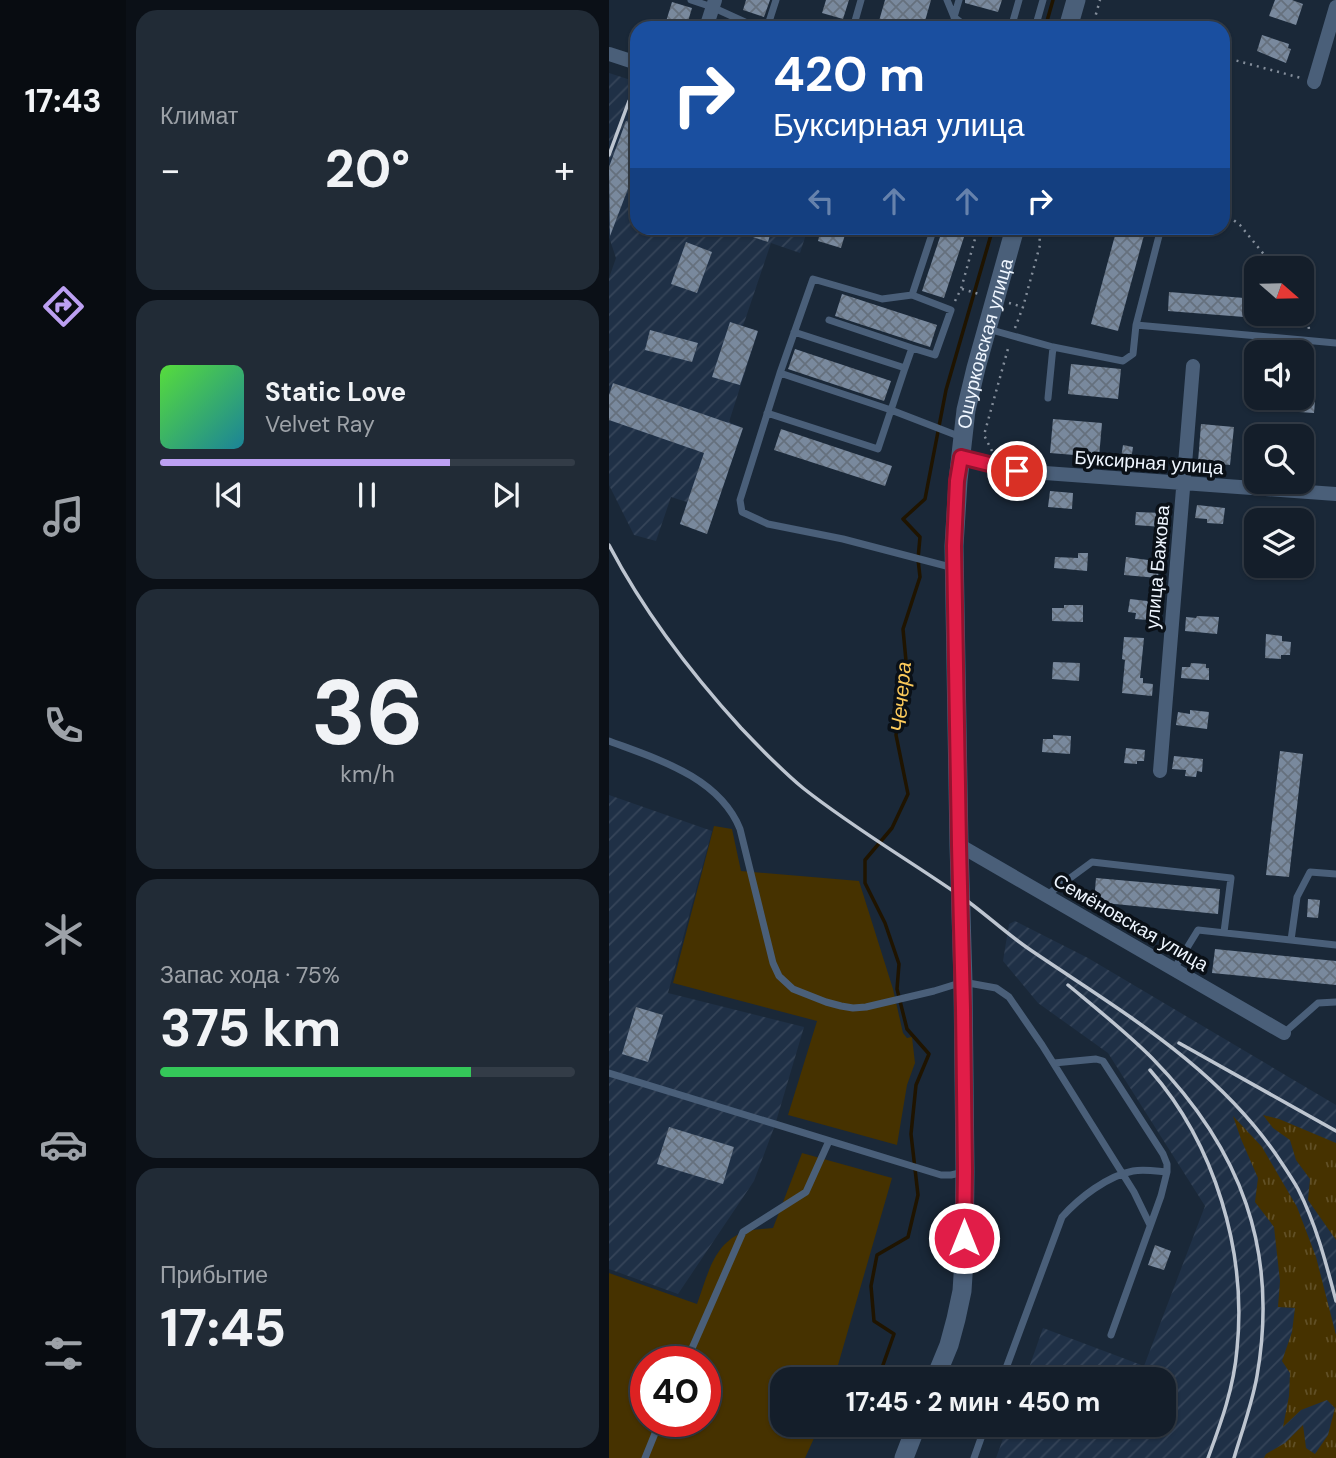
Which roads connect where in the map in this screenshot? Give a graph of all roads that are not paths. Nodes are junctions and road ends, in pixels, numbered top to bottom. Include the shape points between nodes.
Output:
1 (691, 0) edge
2 (776, 0) edge
3 (861, 0) edge
4 (947, 0) edge
5 (959, 0) edge
6 (1019, 0) edge
7 (1042, 0) edge
8 (1076, 0) edge
9 (713, 3) edge
10 (1336, 7) edge
11 (954, 17) junction
12 (708, 21) edge
13 (745, 21) edge
14 (769, 21) edge
15 (855, 21) edge
16 (959, 21) edge
17 (1013, 21) edge
18 (1037, 21) edge
19 (1070, 21) edge
20 (609, 54) edge
21 (630, 61) edge
22 (1314, 82) road end
23 (932, 235) edge
24 (1013, 235) edge
25 (1159, 235) edge
26 (912, 295) junction
27 (829, 320) dead end
28 (1136, 325) junction
29 (987, 329) junction
30 (794, 332) junction
31 (1336, 342) edge
32 (1053, 347) junction
33 (912, 348) junction
34 (1193, 366) dead end
35 (905, 368) junction
36 (780, 373) junction
37 (1048, 398) dead end
38 (891, 410) junction
39 (767, 413) junction
40 (963, 438) junction
41 (961, 457) junction
42 (1184, 476) junction
43 (1336, 494) edge
44 (955, 569) junction
45 (609, 741) edge
46 (1160, 771) dead end
47 (959, 845) junction
48 (1336, 874) edge
49 (1047, 896) junction
50 (1224, 932) junction
51 (1291, 940) junction
52 (1336, 945) edge
53 (1174, 970) junction
54 (963, 982) junction
55 (1336, 1002) edge
56 (1284, 1033) joint
57 (1053, 1063) junction
58 (609, 1073) edge
59 (829, 1141) junction
60 (965, 1171) junction
61 (1167, 1172) junction
62 (1123, 1174) junction
63 (1150, 1225) junction
64 (1111, 1335) dead end
65 (692, 1346) edge
66 (940, 1367) edge
67 (1006, 1367) edge
68 (654, 1437) edge
69 (912, 1437) edge
70 (981, 1437) edge
71 (645, 1458) edge
72 (904, 1458) edge
73 (974, 1458) edge

1 - 9 lane
2 - 14 lane
3 - 15 lane
4 - 11 lane
5 - 11 lane
6 - 17 lane
7 - 18 lane
8 - 19 street
9 - 12 street
9 - 13 lane
10 - 22 street
11 - 16 lane
20 - 21 street
23 - 26 lane
24 - 29 street, Ошурковская улица
25 - 28 lane
26 - 30 lane via 882,299 813,279
26 - 33 lane via 951,310 935,355
27 - 33 lane
28 - 31 lane
28 - 32 lane via 1133,354 1123,361
29 - 32 lane
29 - 40 street, Ошурковская улица
30 - 35 lane
30 - 36 lane
32 - 37 lane
33 - 35 lane
34 - 42 street, улица Бажова
35 - 38 lane
36 - 38 lane
36 - 39 lane
38 - 39 lane via 878,449
38 - 40 lane
39 - 44 lane via 740,500 742,512 768,524
40 - 41 street, Ошурковская улица
41 - 42 street, Буксирная улица via 1017,471
41 - 44 street, Ошурковская улица
42 - 43 street, Буксирная улица
42 - 46 street, улица Бажова
44 - 47 street, Ошурковская улица
45 - 54 lane via 674,767 726,804 740,829 773,963 785,983 804,994 853,1008
47 - 49 street, Семёновская улица
47 - 54 street, Ошурковская улица
48 - 51 lane via 1310,872 1297,897
49 - 50 lane via 1092,862 1231,878
49 - 53 street, Семёновская улица
50 - 51 lane
50 - 53 lane via 1198,930
51 - 52 lane
53 - 56 street, Семёновская улица
54 - 57 lane via 990,986 1009,997
54 - 60 street, Ошурковская улица
55 - 56 lane via 1318,1003
57 - 61 lane via 1103,1061 1163,1154
57 - 62 lane
58 - 59 lane
59 - 60 lane via 941,1175
59 - 65 lane via 806,1192 743,1232
60 - 66 street, Ошурковская улица via 962,1291
61 - 62 lane
61 - 63 lane
62 - 63 lane
62 - 67 lane via 1084,1196 1062,1217
63 - 64 lane
68 - 71 lane
69 - 72 street
70 - 73 lane

